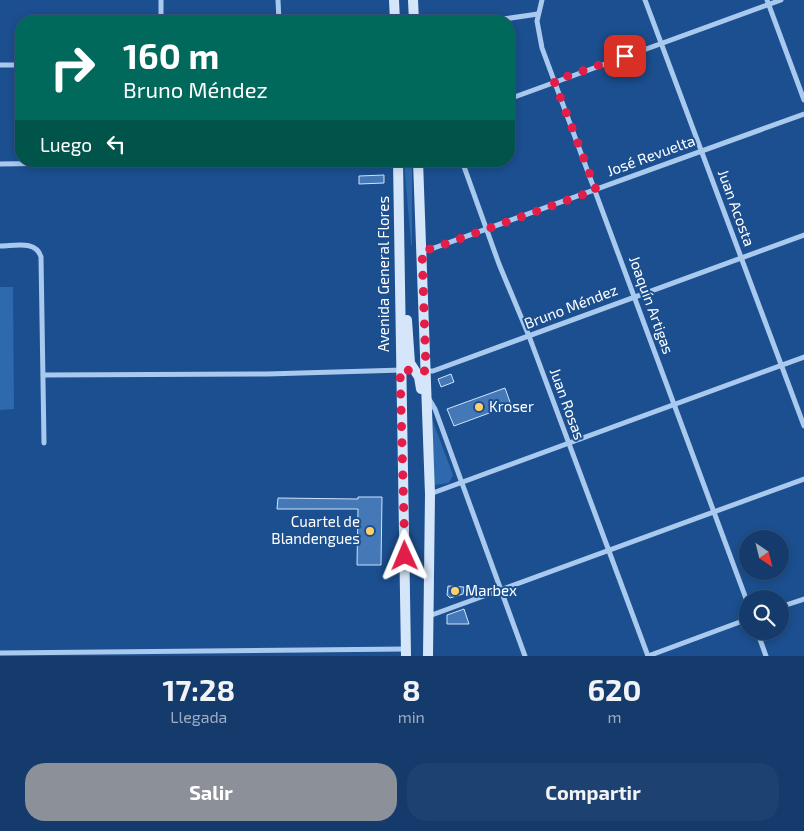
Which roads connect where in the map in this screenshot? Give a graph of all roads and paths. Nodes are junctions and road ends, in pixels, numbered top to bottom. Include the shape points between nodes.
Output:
1 (161, 0) edge
2 (278, 0) edge
3 (394, 0) edge
4 (413, 0) edge
5 (542, 0) edge
6 (645, 0) edge
7 (781, 0) edge
8 (768, 2) edge
9 (538, 14) junction
10 (161, 15) edge
11 (279, 15) edge
12 (394, 15) edge
13 (414, 15) edge
14 (515, 17) edge
15 (661, 42) junction
16 (0, 65) edge
17 (15, 65) edge
18 (554, 81) junction
19 (515, 97) edge
20 (804, 100) edge
21 (804, 114) edge
22 (702, 150) junction
23 (0, 164) edge
24 (15, 164) edge
25 (398, 167) edge
26 (418, 167) edge
27 (464, 167) edge
28 (596, 190) junction
29 (486, 229) junction
30 (804, 235) edge
31 (0, 246) edge
32 (422, 251) junction
33 (741, 257) junction
34 (400, 295) junction
35 (635, 296) junction
36 (529, 336) junction
37 (804, 357) edge
38 (781, 366) junction
39 (400, 370) junction
40 (414, 370) junction
41 (426, 371) junction
42 (44, 375) junction
43 (427, 396) junction
44 (674, 405) junction
45 (428, 420) junction
46 (804, 426) edge
47 (44, 443) dead end
48 (568, 443) junction
49 (804, 479) edge
50 (461, 482) junction
51 (430, 494) junction
52 (714, 512) junction
53 (608, 551) junction
54 (743, 590) edge
55 (501, 592) junction
56 (804, 599) edge
57 (789, 604) edge
58 (428, 617) junction
59 (739, 622) edge
60 (760, 640) edge
61 (0, 653) edge
62 (406, 653) edge
63 (428, 656) edge
64 (525, 656) edge
65 (648, 656) edge
66 (766, 656) edge

1 - 10 street
2 - 11 street
3 - 12 main road
4 - 13 main road
5 - 9 street, Joaquín Artigas
6 - 15 street, Juan Acosta
7 - 8 street
8 - 15 street
8 - 20 street
9 - 14 street
9 - 18 street, Joaquín Artigas via 539,38
15 - 18 street
15 - 22 street, Juan Acosta
16 - 17 street
18 - 19 street
18 - 28 street, Joaquín Artigas
21 - 22 street, José Revuelta
22 - 28 street, José Revuelta
22 - 33 street, Juan Acosta
23 - 24 street
25 - 34 main road, Avenida General Flores
26 - 32 main road
27 - 29 street, Juan Rosas
28 - 29 street, José Revuelta
28 - 35 street, Joaquín Artigas
29 - 32 street, José Revuelta
29 - 36 street, Juan Rosas
30 - 33 street, Bruno Méndez
31 - 42 street via 32,246 39,251
32 - 41 main road
33 - 35 street, Bruno Méndez
33 - 38 street, Juan Acosta
34 - 39 main road, Avenida General Flores
34 - 40 main road via 406,311 408,354
35 - 36 street, Bruno Méndez
35 - 44 street, Joaquín Artigas
36 - 41 street, Bruno Méndez
36 - 48 street, Juan Rosas
37 - 38 street
38 - 44 street
38 - 46 street, Juan Acosta
39 - 40 street, Bruno Méndez
39 - 42 street, Bruno Méndez
39 - 62 main road, Avenida General Flores via 405,483
40 - 41 street, Bruno Méndez
40 - 45 main road via 419,377 422,408
41 - 43 main road
42 - 47 street
43 - 45 main road
43 - 50 street via 435,409
44 - 48 street
44 - 52 street, Joaquín Artigas
45 - 51 main road
48 - 50 street
48 - 53 street, Juan Rosas
49 - 52 street
50 - 51 street
50 - 55 street
51 - 58 main road
52 - 53 street
52 - 54 street, Joaquín Artigas
53 - 55 street
53 - 65 street, Juan Rosas
55 - 58 street
55 - 64 street
56 - 57 street
58 - 63 main road
59 - 65 street
60 - 66 street
61 - 62 street

